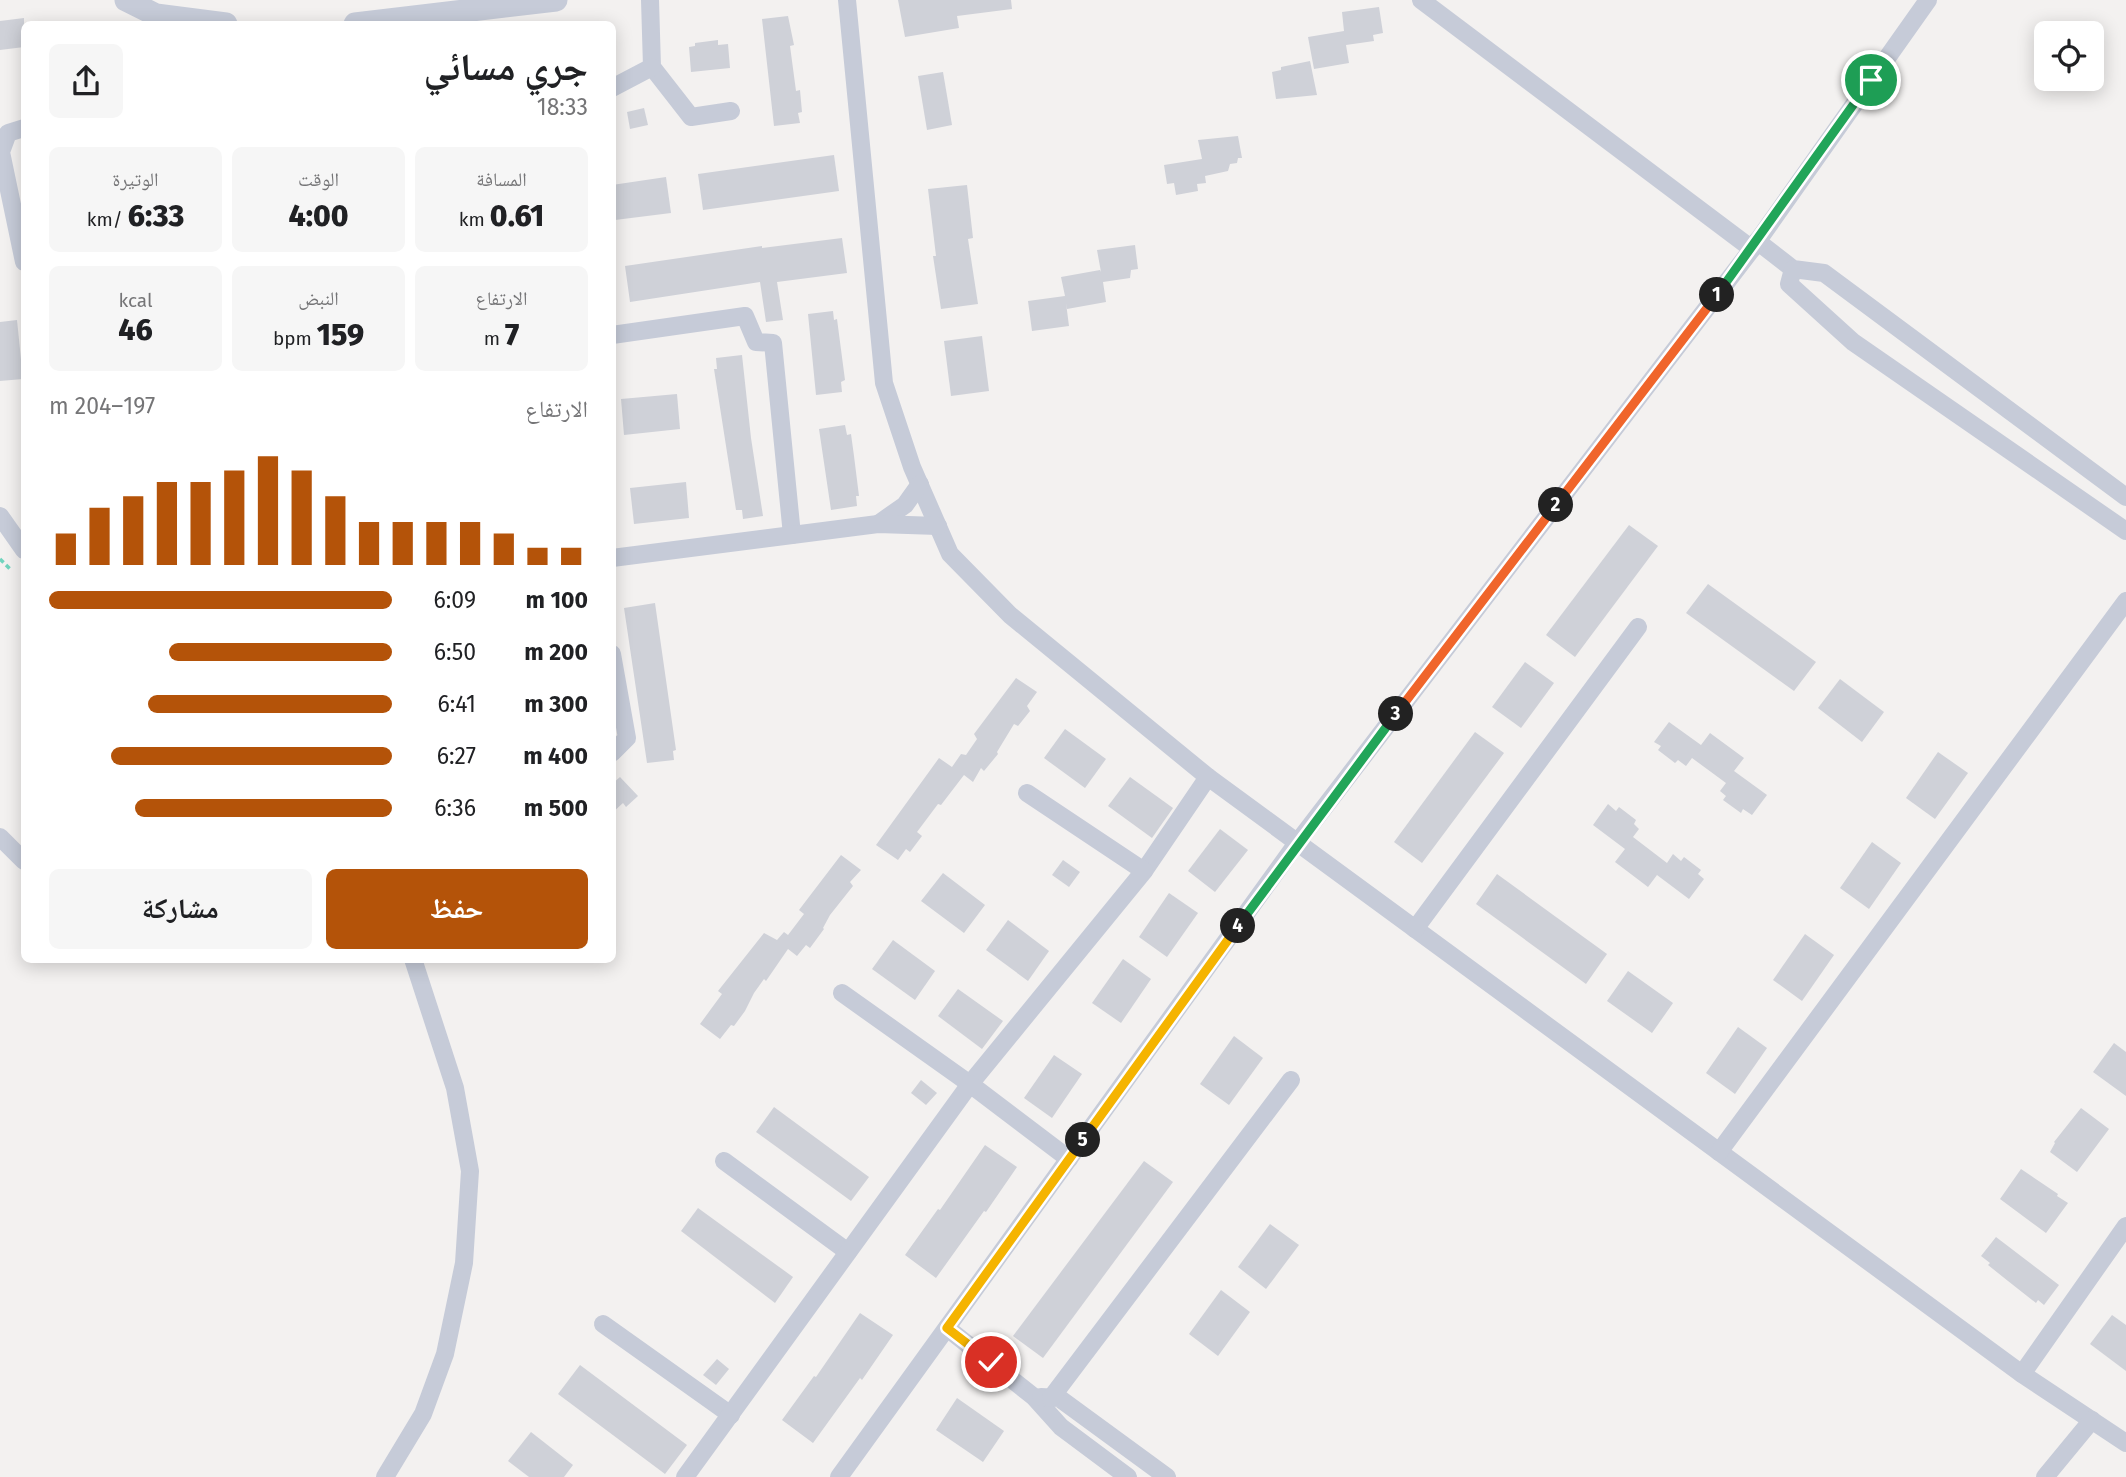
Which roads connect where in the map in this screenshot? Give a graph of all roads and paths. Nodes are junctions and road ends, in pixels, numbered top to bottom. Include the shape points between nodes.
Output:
1 (126, 0) edge
2 (556, 0) edge
3 (650, 0) edge
4 (847, 0) edge
5 (1421, 0) edge
6 (1928, 0) edge
7 (203, 21) edge
8 (398, 21) edge
9 (652, 67) junction
10 (616, 86) edge
11 (730, 111) dead end
12 (21, 129) edge
13 (1755, 245) junction
14 (21, 248) edge
15 (1793, 269) junction
16 (616, 334) edge
17 (920, 484) junction
18 (2126, 497) edge
19 (0, 516) edge
20 (878, 524) junction
21 (938, 527) junction
22 (2126, 531) edge
23 (792, 535) junction
24 (21, 546) edge
25 (616, 557) edge
26 (0, 559) edge
27 (10, 569) dead end
28 (2126, 601) edge
29 (1637, 627) dead end
30 (616, 676) edge
31 (616, 749) edge
32 (1208, 777) junction
33 (1027, 793) dead end
34 (0, 837) edge
35 (1297, 843) junction
36 (21, 858) edge
37 (1144, 871) junction
38 (1415, 929) junction
39 (414, 963) edge
40 (842, 993) dead end
41 (1291, 1080) dead end
42 (970, 1084) junction
43 (1719, 1152) junction
44 (1069, 1159) junction
45 (724, 1161) dead end
46 (2126, 1226) edge
47 (2119, 1250) edge
48 (848, 1252) junction
49 (603, 1324) dead end
50 (947, 1328) junction
51 (2022, 1374) junction
52 (1042, 1397) junction
53 (730, 1415) junction
54 (2092, 1420) junction
55 (2126, 1443) edge
56 (385, 1477) edge
57 (685, 1477) edge
58 (839, 1477) edge
59 (1128, 1477) edge
60 (1167, 1477) edge
61 (2045, 1477) edge

1 - 7 street via 156,15
2 - 8 street
3 - 9 street
4 - 17 street via 884,383
5 - 13 street
6 - 13 street
9 - 10 street
9 - 11 street via 691,117
12 - 14 street via 8,133 1,152
13 - 15 street
13 - 35 street
15 - 18 street via 1824,273
15 - 22 street via 1789,284 1853,342
16 - 23 street via 745,316 756,342 773,343
17 - 20 street via 905,505
17 - 21 street
19 - 24 street
20 - 21 street
20 - 23 street
21 - 32 street via 950,554 1010,615
23 - 25 street
26 - 27 path
28 - 43 street
29 - 38 street
30 - 31 street via 627,738
32 - 35 street
32 - 37 street
33 - 37 street
34 - 36 street
35 - 38 street
35 - 44 street
37 - 42 street
38 - 43 street
39 - 56 street via 455,1088 470,1171 464,1263 445,1354 423,1414
40 - 42 street
41 - 52 street
42 - 44 street
42 - 48 street
43 - 51 street
44 - 50 street
45 - 48 street
46 - 47 street
47 - 51 street
48 - 53 street
49 - 53 street
50 - 52 street
50 - 58 street
51 - 54 street
52 - 59 street via 1061,1427
52 - 60 street via 1059,1398
53 - 57 street
54 - 55 street
54 - 61 street

